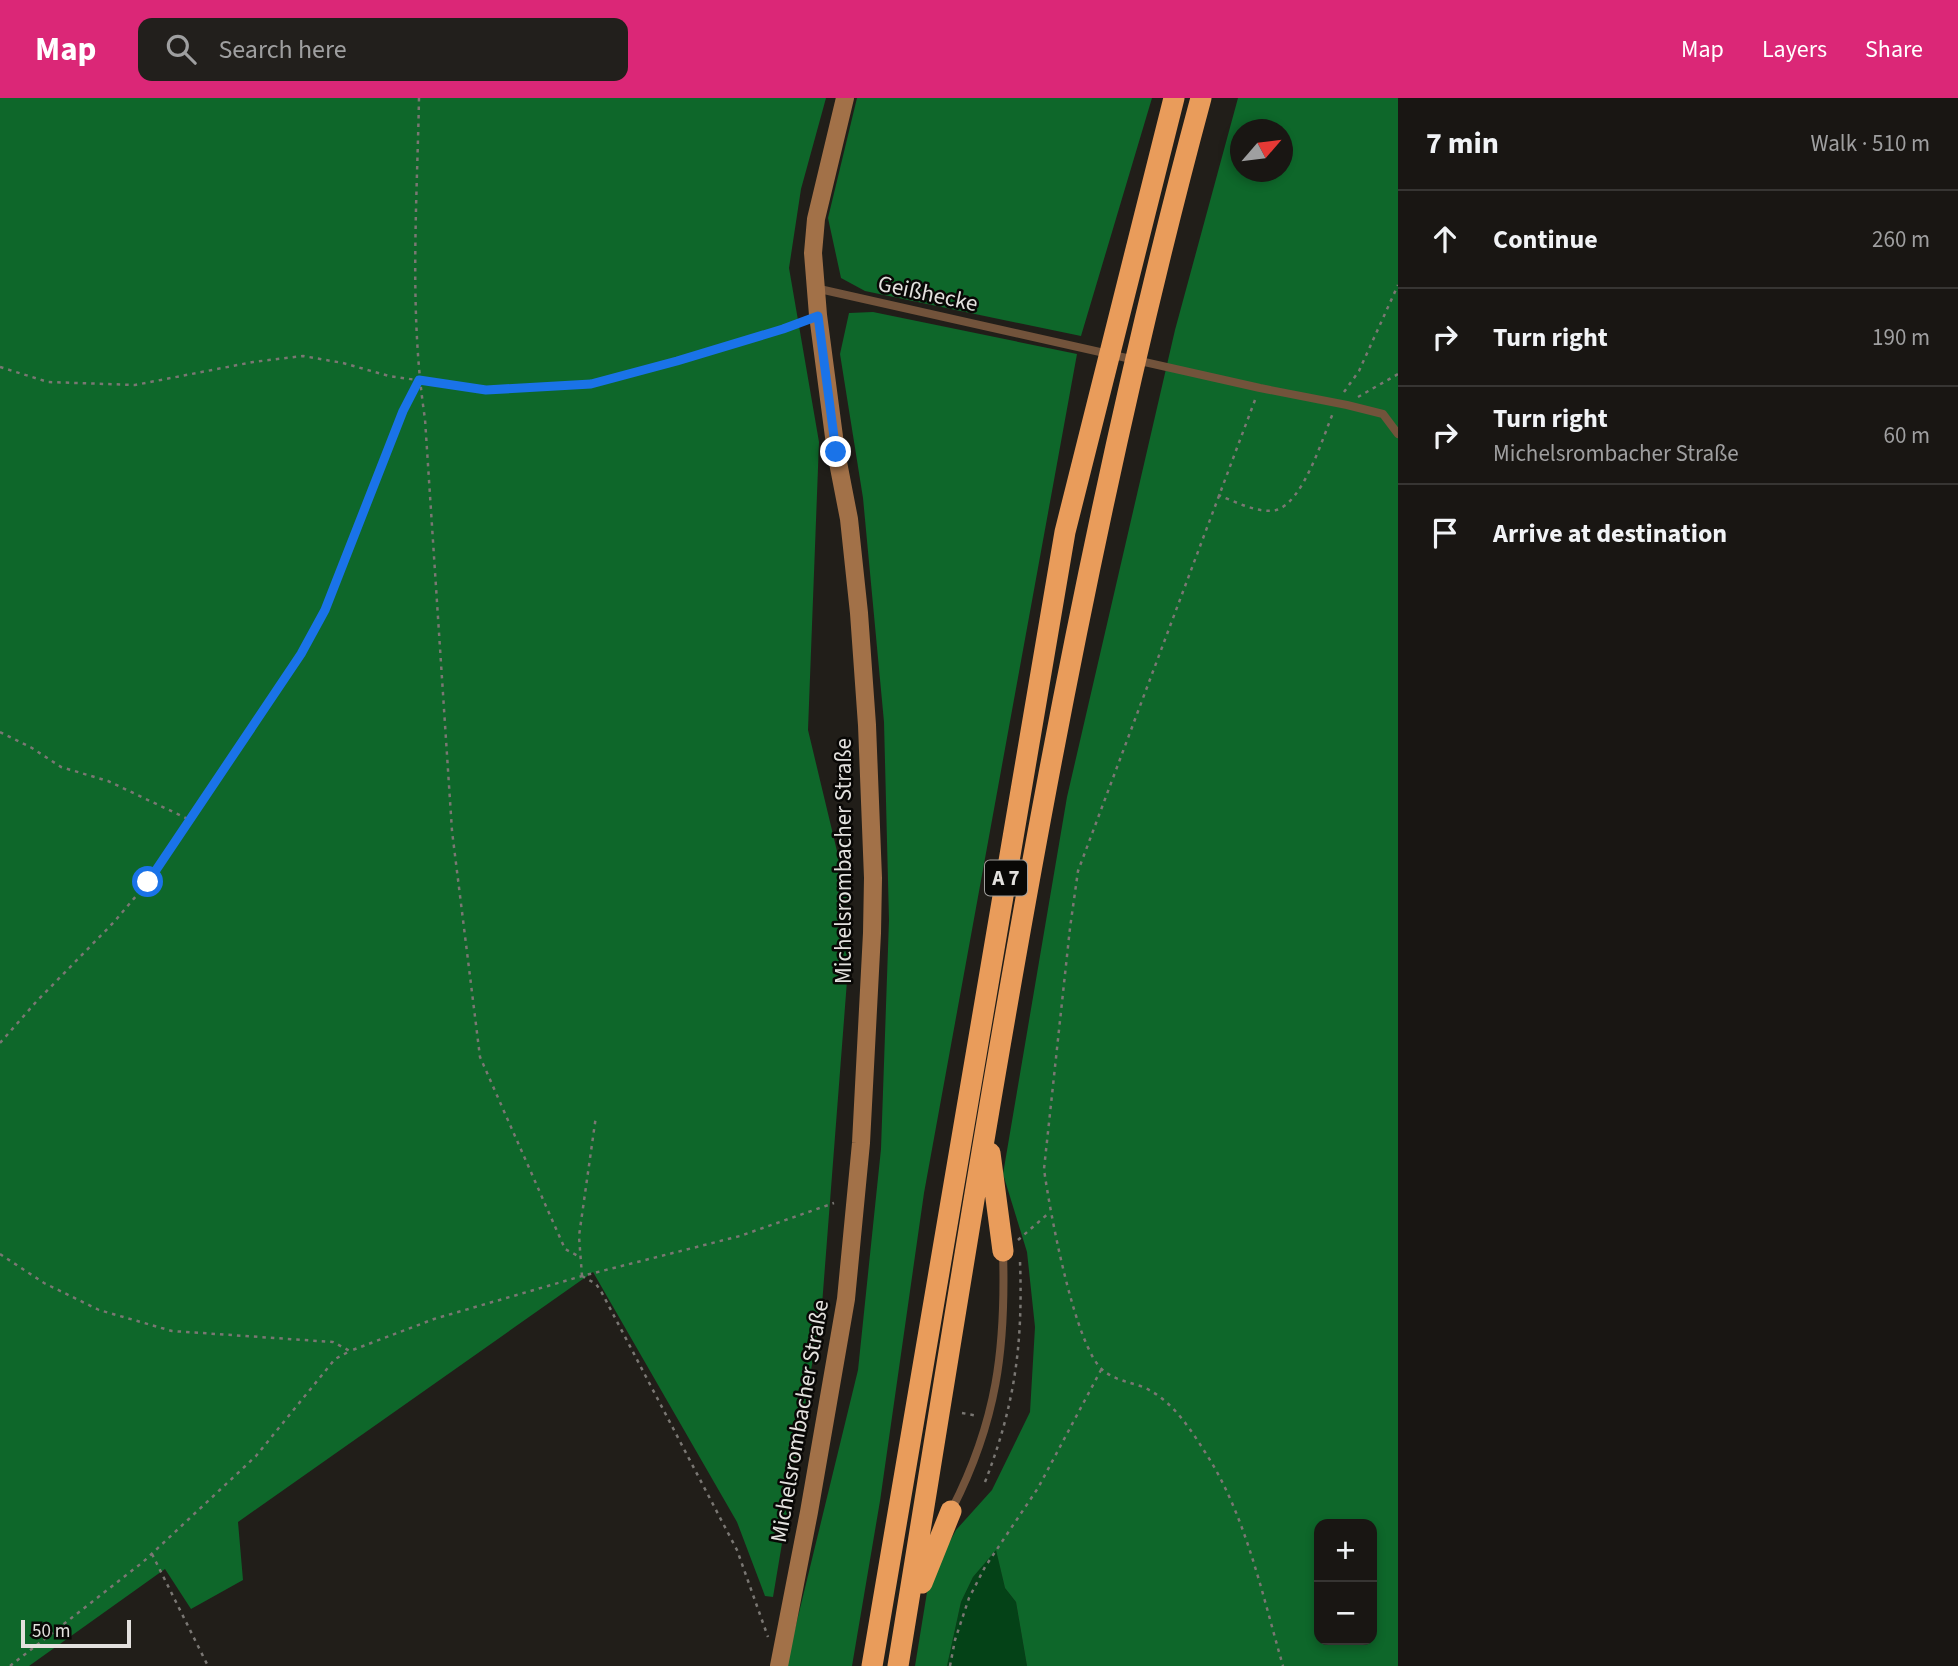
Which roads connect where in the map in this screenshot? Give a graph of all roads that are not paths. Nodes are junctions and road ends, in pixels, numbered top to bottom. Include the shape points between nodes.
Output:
1 (845, 98) edge
2 (1174, 98) edge
3 (1200, 98) edge
4 (815, 288) junction
5 (1398, 434) edge
6 (986, 1125) junction
7 (1012, 1256) joint
8 (951, 1511) joint
9 (904, 1635) junction
10 (781, 1659) edge
11 (872, 1666) edge
12 (898, 1666) edge

1 - 4 main road, Michelsrombacher Straße via 816,219
2 - 11 highway, A 7 via 1065,532
3 - 6 highway, A 7 via 1061,706
4 - 5 lane, Geißhecke via 1383,414
4 - 10 main road, Michelsrombacher Straße via 859,613 872,933 861,1143 845,1299
6 - 7 highway
6 - 9 highway, A 7
7 - 8 lane via 997,1383 983,1438
8 - 9 highway
9 - 12 highway, A 7

